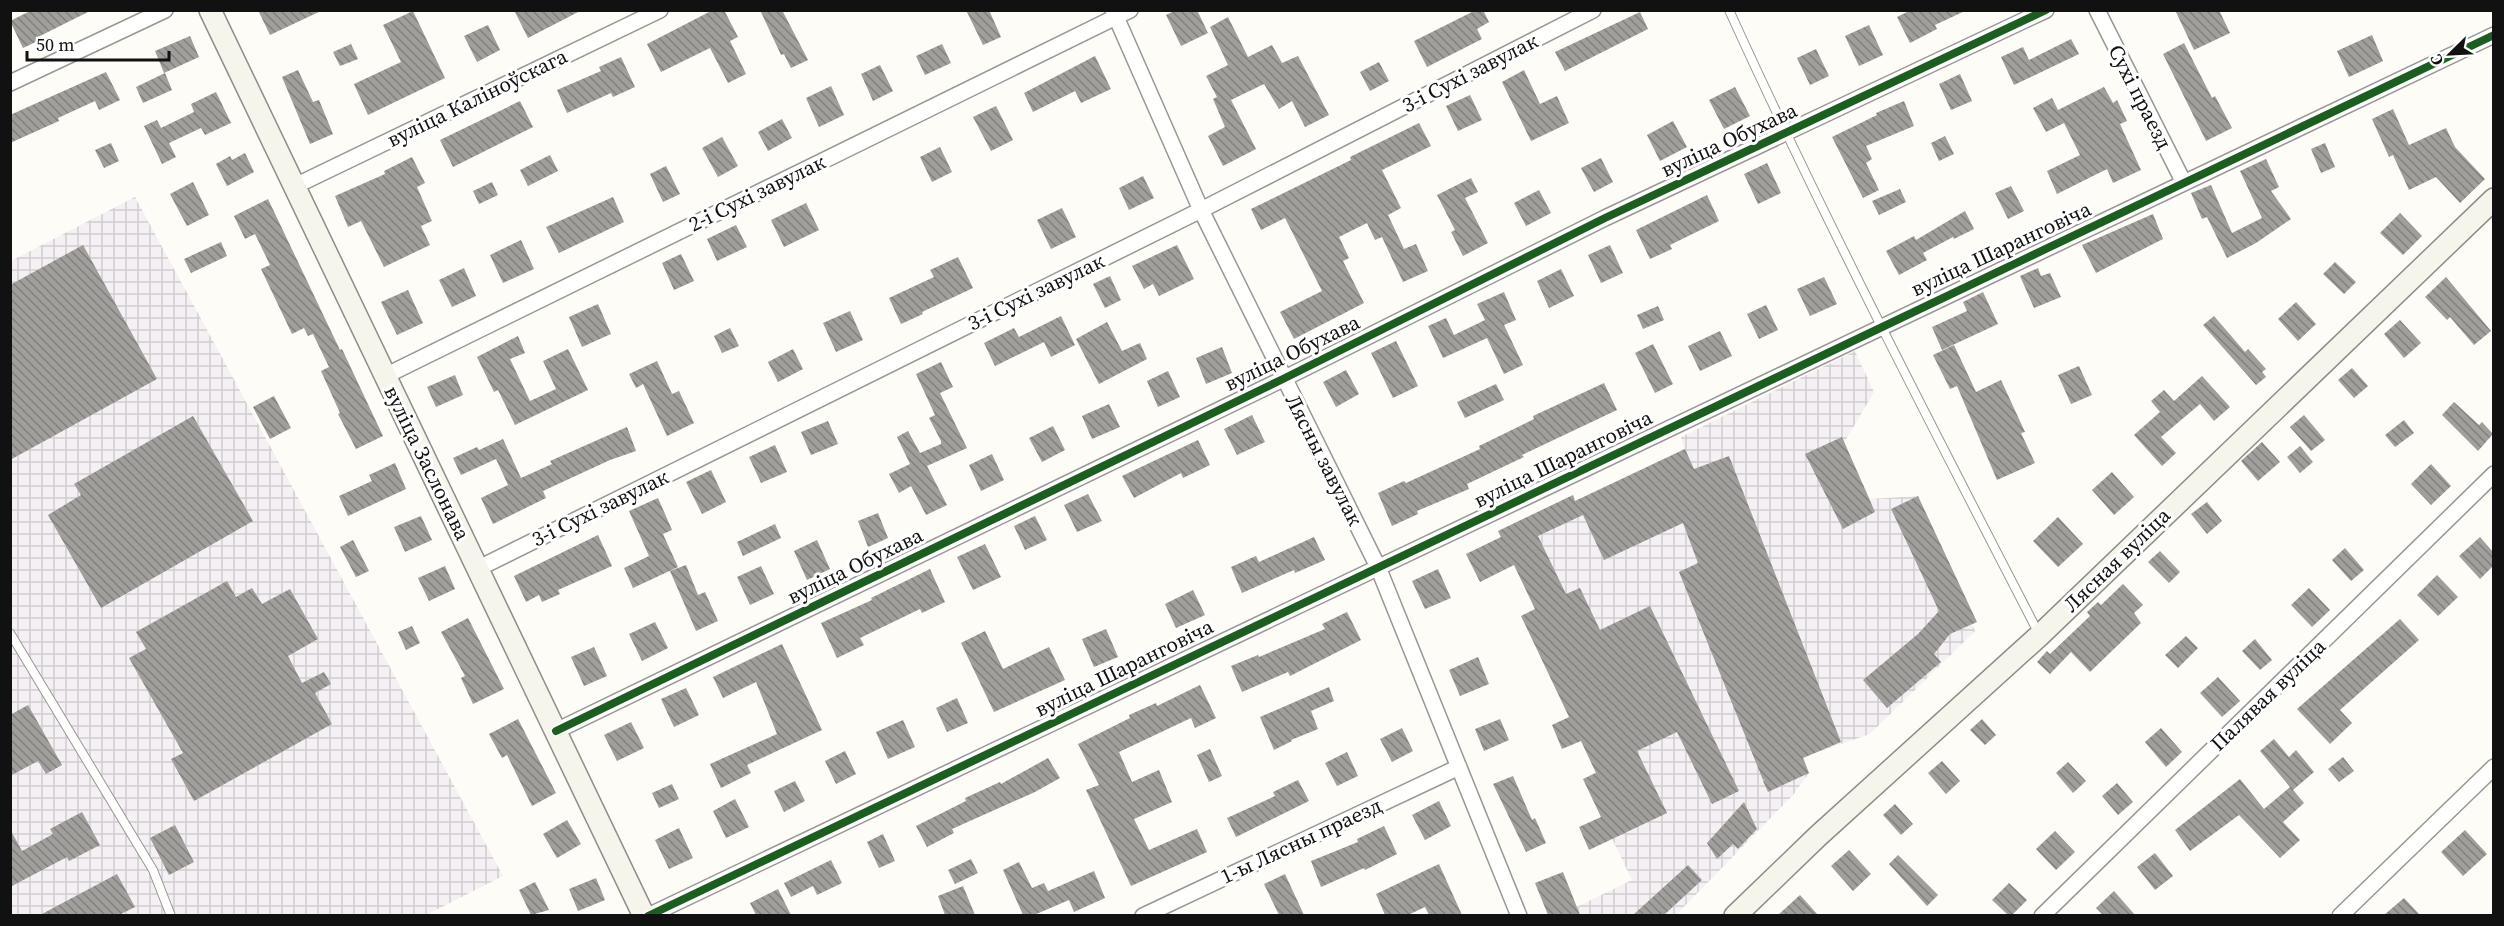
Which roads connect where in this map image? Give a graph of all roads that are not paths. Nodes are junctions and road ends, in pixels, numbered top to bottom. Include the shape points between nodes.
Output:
1 (165, 10) edge
2 (210, 10) edge
3 (660, 10) edge
4 (1130, 10) edge
5 (1593, 10) edge
6 (1729, 10) edge
7 (2046, 10) edge
8 (2097, 10) edge
9 (1115, 14) edge
10 (2493, 35) edge
11 (10, 83) edge
12 (1785, 134) junction
13 (2184, 183) junction
14 (295, 186) junction
15 (2493, 199) edge
16 (1201, 210) junction
17 (1880, 327) junction
18 (385, 376) junction
19 (1283, 379) junction
20 (2493, 474) edge
21 (1378, 567) junction
22 (477, 569) junction
23 (10, 633) edge
24 (2040, 635) junction
25 (556, 731) junction
26 (1459, 767) junction
27 (2493, 767) edge
28 (171, 915) edge
29 (646, 915) edge
30 (1143, 915) edge
31 (1519, 915) edge
32 (1735, 915) edge
33 (2042, 915) edge
34 (2340, 915) edge

1 - 11 street
2 - 14 main road, вуліца Заслонава
3 - 14 street, вуліца Каліноўскага
4 - 9 street, 2-і Сухі завулак
5 - 16 street, 3-і Сухі завулак
6 - 12 lane
7 - 12 street, вуліца Обухава
8 - 13 street, Сухі праезд
9 - 16 street, Лясны завулак
9 - 18 street, 2-і Сухі завулак
10 - 13 street, вуліца Шаранговіча
12 - 17 lane
12 - 19 street, вуліца Обухава via 1605,218
13 - 17 street, вуліца Шаранговіча
14 - 18 main road, вуліца Заслонава
15 - 24 main road, Лясная вуліца
16 - 19 street, Лясны завулак
16 - 22 street, 3-і Сухі завулак
17 - 21 street, вуліца Шаранговіча
17 - 24 lane
18 - 22 main road, вуліца Заслонава
19 - 21 street, Лясны завулак
19 - 25 street, вуліца Обухава
20 - 33 street, Палявая вуліца
21 - 26 street, Лясны завулак
21 - 29 street, вуліца Шаранговіча
22 - 25 main road, вуліца Заслонава
23 - 28 lane via 153,870
24 - 32 main road, Лясная вуліца
25 - 29 main road, вуліца Заслонава
26 - 30 street, 1-ы Лясны праезд
26 - 31 street, Лясны завулак
27 - 34 street

